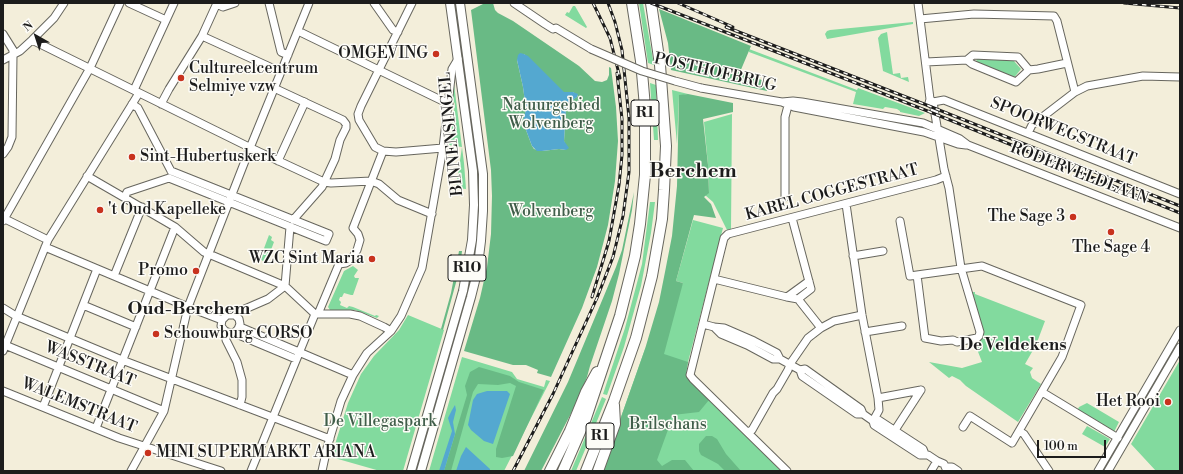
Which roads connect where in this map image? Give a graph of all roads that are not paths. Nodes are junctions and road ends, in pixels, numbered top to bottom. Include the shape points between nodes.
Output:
1 (64, 3) edge
2 (120, 3) edge
3 (128, 3) edge
4 (174, 3) edge
5 (235, 3) edge
6 (269, 3) edge
7 (309, 3) edge
8 (374, 3) edge
9 (412, 3) edge
10 (450, 3) edge
11 (514, 3) edge
12 (522, 3) edge
13 (632, 3) edge
14 (651, 3) edge
15 (918, 3) edge
16 (217, 4) edge
17 (461, 5) edge
18 (920, 19) junction
19 (166, 20) junction
20 (556, 28) junction
21 (298, 31) junction
22 (398, 32) junction
23 (3, 34) edge
24 (202, 36) junction
25 (32, 40) junction
26 (13, 55) junction
27 (288, 55) junction
28 (458, 59) junction
29 (3, 60) edge
30 (967, 60) junction
31 (926, 62) junction
32 (1067, 63) junction
33 (90, 68) junction
34 (378, 70) junction
35 (1029, 70) junction
36 (281, 72) junction
37 (1180, 77) edge
38 (274, 88) junction
39 (136, 92) junction
40 (1075, 92) junction
41 (933, 100) junction
42 (305, 102) junction
43 (787, 103) junction
44 (132, 104) junction
45 (161, 104) junction
46 (449, 104) junction
47 (935, 129) junction
48 (1028, 133) junction
49 (250, 148) junction
50 (443, 148) junction
51 (383, 151) junction
52 (3, 154) edge
53 (278, 161) junction
54 (170, 174) junction
55 (87, 176) junction
56 (944, 176) junction
57 (371, 181) junction
58 (324, 182) junction
59 (1180, 194) edge
60 (125, 197) junction
61 (785, 197) dead end
62 (230, 198) junction
63 (846, 204) junction
64 (142, 207) junction
65 (432, 214) junction
66 (792, 218) junction
67 (4, 219) edge
68 (900, 221) dead end
69 (292, 223) junction
70 (176, 226) junction
71 (1180, 228) edge
72 (46, 244) junction
73 (883, 250) dead end
74 (208, 254) junction
75 (853, 256) junction
76 (961, 268) junction
77 (97, 269) junction
78 (917, 275) junction
79 (114, 276) junction
80 (714, 278) junction
81 (809, 280) junction
82 (285, 286) junction
83 (150, 291) junction
84 (786, 298) junction
85 (798, 299) junction
86 (84, 305) junction
87 (188, 307) junction
88 (3, 308) edge
89 (316, 314) junction
90 (235, 315) junction
91 (862, 315) junction
92 (16, 316) junction
93 (222, 320) junction
94 (703, 324) junction
95 (902, 326) dead end
96 (136, 327) junction
97 (820, 328) junction
98 (237, 330) junction
99 (1180, 330) edge
100 (391, 331) junction
101 (226, 332) junction
102 (865, 332) junction
103 (70, 338) junction
104 (1180, 347) edge
105 (4, 348) edge
106 (609, 349) junction
107 (297, 356) junction
108 (122, 360) junction
109 (790, 364) junction
110 (58, 368) junction
111 (353, 375) junction
112 (172, 379) junction
113 (111, 389) junction
114 (3, 391) edge
115 (1145, 391) junction
116 (1042, 392) junction
117 (1152, 395) junction
118 (878, 398) junction
119 (614, 401) junction
120 (240, 405) junction
121 (42, 407) junction
122 (164, 411) junction
123 (273, 417) junction
124 (874, 421) junction
125 (963, 427) dead end
126 (96, 428) junction
127 (894, 430) junction
128 (1019, 431) junction
129 (748, 432) junction
130 (1118, 438) junction
131 (330, 439) junction
132 (145, 447) junction
133 (925, 454) junction
134 (937, 462) junction
135 (946, 469) edge
136 (131, 471) edge
137 (222, 471) edge
138 (252, 471) edge
139 (322, 471) edge
140 (411, 471) edge
141 (421, 471) edge
142 (550, 471) edge
143 (563, 471) edge
144 (586, 471) edge
145 (598, 471) edge
146 (787, 471) edge
147 (931, 471) edge
148 (958, 471) edge
149 (1049, 471) edge
150 (1098, 471) edge
151 (1108, 471) edge

1 - 25 street via 54,18
2 - 33 street
3 - 19 street
4 - 19 street
5 - 16 street via 223,7
6 - 27 street via 281,52
7 - 21 street
8 - 22 street via 393,30
9 - 22 street
10 - 28 main road, BINNENSINGEL / R10
11 - 20 street, POSTHOFBRUG via 553,29
12 - 20 street, POSTHOFBRUG
13 - 106 highway, R1 via 645,107 645,181 635,256
14 - 119 highway, R1 via 664,104 666,146 663,205 642,316
15 - 18 street
16 - 24 street
17 - 141 main road, BINNENSINGEL / R10 via 483,174 484,207 477,273
18 - 31 street
18 - 32 street via 974,14 1055,17
19 - 39 street
20 - 43 street, POSTHOFBRUG, bridge via 591,49 642,71 701,88
21 - 27 street
21 - 34 street
22 - 34 street
23 - 26 street via 13,50
24 - 36 street
24 - 45 street
25 - 26 street
25 - 33 street
26 - 29 street
26 - 52 street via 12,136
27 - 36 street
28 - 46 street via 452,70
28 - 140 main road, BINNENSINGEL / R10 via 473,171 472,240 462,291
30 - 31 street
30 - 35 street via 973,55 1018,57
30 - 35 street via 1016,82
31 - 41 street
32 - 35 street
32 - 40 street
33 - 39 street
33 - 67 street
34 - 46 street
34 - 51 street via 361,106 358,119 375,147
36 - 38 street
37 - 40 street via 1143,76 1122,79 1087,86
38 - 42 street
38 - 49 street
39 - 44 street
39 - 45 street
40 - 48 street via 1032,125
41 - 47 street
41 - 48 street, SPOORWEGSTRAAT via 944,100
42 - 53 street
42 - 58 street via 344,120 346,128
43 - 47 street, POSTHOFBRUG via 922,131
43 - 61 street, POSTHOFBRUG
44 - 54 street via 138,108
44 - 55 street
45 - 49 street
46 - 50 street
47 - 56 street
47 - 71 street, RODERVELDLAAN via 958,144 968,145
48 - 59 street, SPOORWEGSTRAAT
49 - 53 street
49 - 62 street
50 - 51 street
50 - 65 street
51 - 57 street
53 - 58 street
54 - 60 street via 127,192
54 - 62 street
55 - 60 street
55 - 72 street
56 - 63 street, KAREL COGGESTRAAT
56 - 76 street via 954,230 956,264
57 - 58 street
57 - 65 street via 379,184 398,200
57 - 89 street via 353,228 360,240 357,250 351,260 339,264
58 - 69 street
60 - 64 street
62 - 69 street
62 - 74 street
63 - 66 street, KAREL COGGESTRAAT
63 - 75 street
64 - 70 street
64 - 79 street
65 - 100 street via 422,268 404,312
66 - 80 street, KAREL COGGESTRAAT via 728,234 724,238
66 - 81 street
67 - 72 street
68 - 78 street via 910,276
69 - 82 street
70 - 74 street
70 - 83 street
72 - 77 street
72 - 92 street
73 - 75 street
74 - 82 street
74 - 87 street
75 - 91 street
76 - 78 street
76 - 78 street via 980,332 979,337 975,339 957,342 925,338
76 - 116 street via 982,266 1081,305 1062,357
77 - 79 street
77 - 86 street
79 - 83 street
80 - 84 street
80 - 94 street
81 - 84 street
81 - 85 street via 811,289
82 - 89 street
82 - 90 street via 268,299
83 - 87 street
83 - 96 street
84 - 85 street
85 - 97 street
86 - 96 street
86 - 103 street
87 - 93 street
87 - 112 street
88 - 92 street
89 - 100 street via 360,316
89 - 107 street
90 - 93 street via 227,315
90 - 98 street via 240,321
91 - 97 street via 834,321
91 - 102 street
92 - 103 street
92 - 105 street
93 - 101 street
94 - 109 street via 714,327 721,334 773,359
94 - 129 street via 690,374
95 - 102 street
96 - 108 street
97 - 109 street via 808,338
98 - 101 street
98 - 107 street
99 - 115 street
100 - 111 street via 367,353
101 - 120 street via 226,340 237,362 242,380
102 - 118 street
103 - 108 street
103 - 110 street
104 - 117 street
105 - 110 street, WASSTRAAT
106 - 142 highway
106 - 143 highway, R1 via 586,418
107 - 111 street
107 - 123 street
108 - 112 street
108 - 113 street
109 - 124 street via 800,370 802,376 857,414 863,414
109 - 129 street via 752,430
110 - 113 street, WASSTRAAT
110 - 121 street
111 - 131 street via 341,401
112 - 120 street
112 - 122 street
113 - 122 street, WASSTRAAT
113 - 126 street
114 - 121 street, WALEMSTRAAT
115 - 117 street
115 - 130 street
116 - 128 street
116 - 130 street
117 - 151 street
118 - 124 street via 879,410
118 - 127 street via 921,390
119 - 144 highway, R1
119 - 145 highway via 615,424
120 - 123 street
121 - 126 street, WALEMSTRAAT
122 - 132 street
123 - 131 street
123 - 138 street
124 - 127 street via 877,419
124 - 133 street via 874,425 887,434 920,455
125 - 128 street via 970,416 1012,443
126 - 132 street, WALEMSTRAAT
127 - 133 street via 923,448
128 - 149 street via 1024,434
129 - 146 street
130 - 150 street
131 - 139 street
132 - 136 street
132 - 137 street, WALEMSTRAAT
133 - 134 street
134 - 135 street via 944,464
134 - 147 street
135 - 148 street via 952,467

